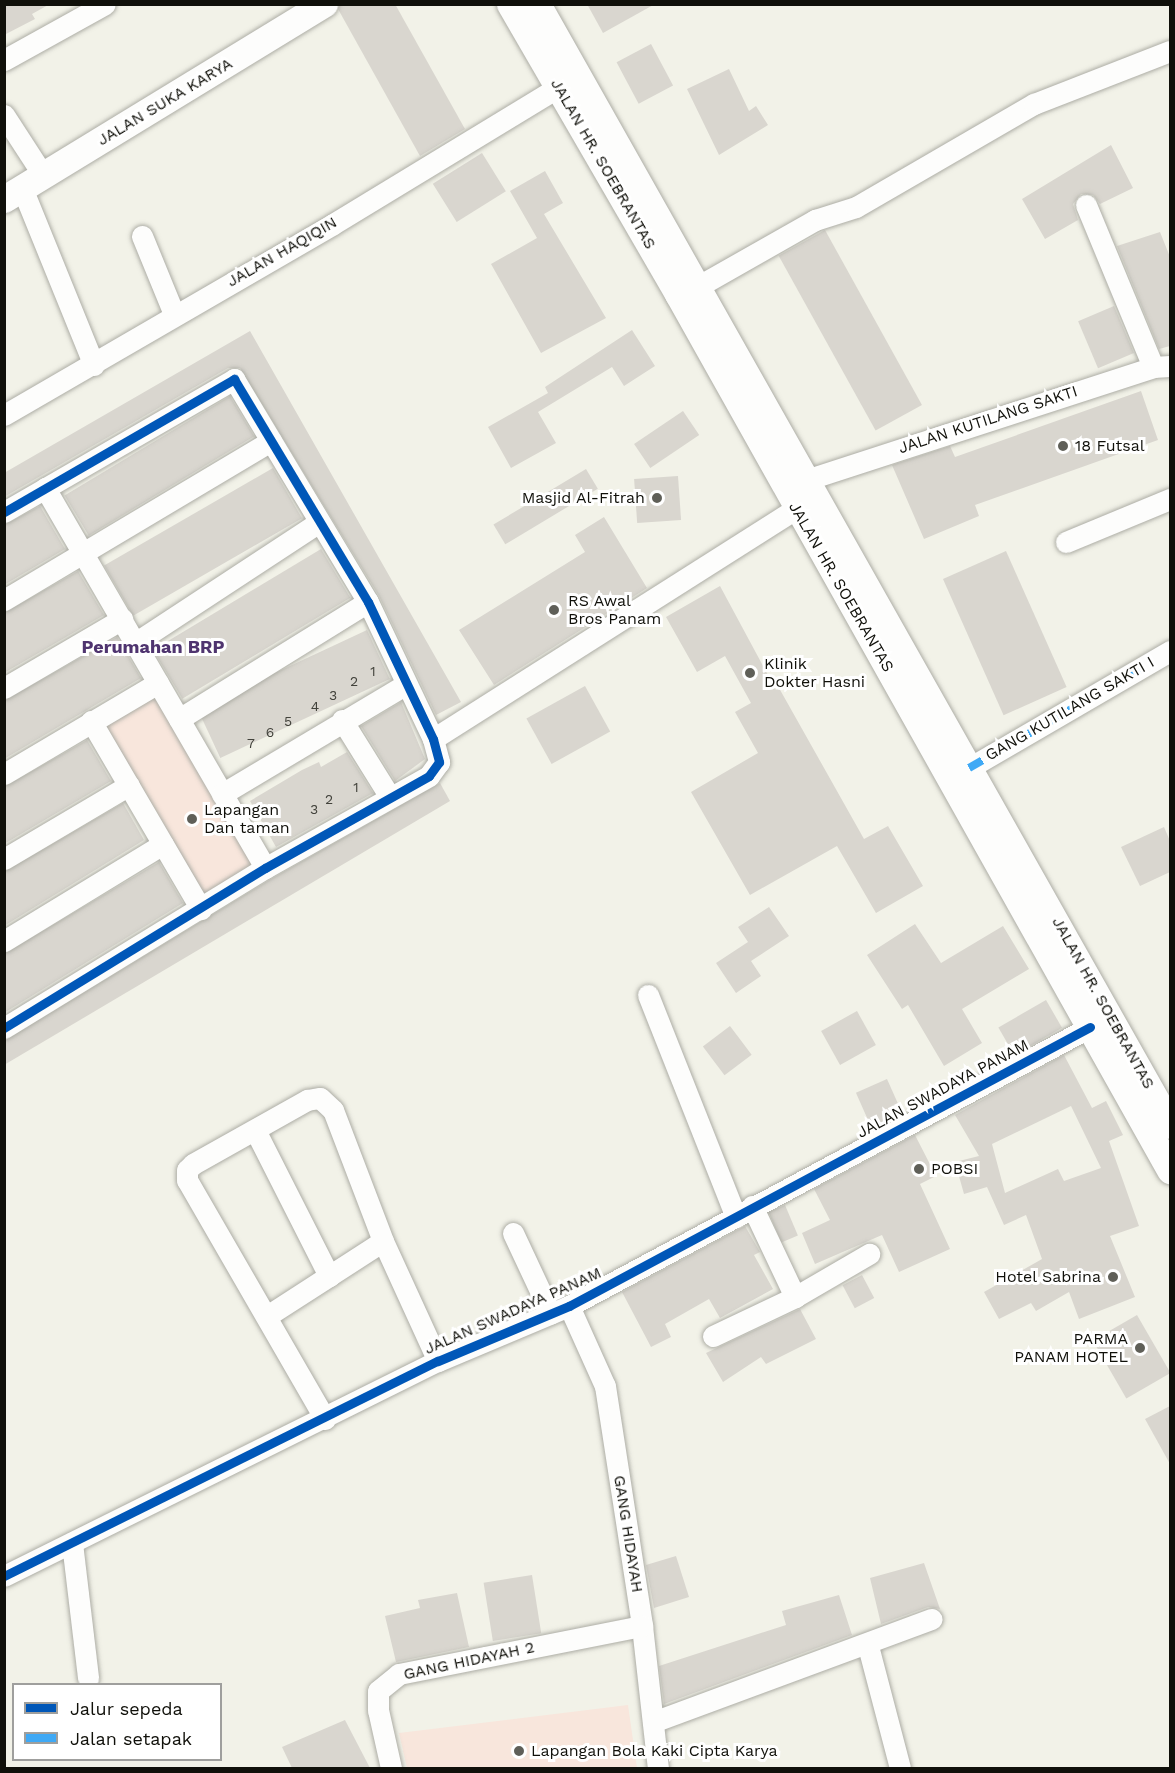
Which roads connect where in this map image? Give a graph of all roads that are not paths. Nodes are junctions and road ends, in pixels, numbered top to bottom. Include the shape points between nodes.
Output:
1 (105, 4) edge
2 (510, 4) edge
3 (537, 4) edge
4 (324, 5) edge
5 (1170, 51) edge
6 (4, 60) edge
7 (558, 87) junction
8 (4, 115) edge
9 (23, 187) edge
10 (1086, 205) dead end
11 (142, 236) dead end
12 (697, 287) junction
13 (174, 314) junction
14 (94, 365) junction
15 (1162, 367) edge
16 (4, 415) edge
17 (271, 441) junction
18 (806, 480) junction
19 (45, 488) junction
20 (1170, 499) edge
21 (797, 508) junction
22 (4, 512) edge
23 (319, 522) junction
24 (1066, 542) dead end
25 (83, 552) junction
26 (4, 600) edge
27 (368, 602) junction
28 (122, 619) junction
29 (884, 640) junction
30 (135, 643) junction
31 (1170, 651) edge
32 (158, 683) junction
33 (405, 685) junction
34 (4, 688) edge
35 (179, 719) junction
36 (342, 720) junction
37 (91, 721) junction
38 (433, 739) junction
39 (969, 768) junction
40 (4, 774) edge
41 (129, 785) junction
42 (222, 794) junction
43 (390, 797) junction
44 (163, 844) junction
45 (4, 859) edge
46 (265, 868) junction
47 (201, 909) junction
48 (4, 941) edge
49 (648, 995) dead end
50 (1090, 1027) junction
51 (4, 1028) edge
52 (1170, 1125) edge
53 (255, 1130) junction
54 (1170, 1170) edge
55 (744, 1212) junction
56 (513, 1233) dead end
57 (383, 1241) junction
58 (868, 1254) dead end
59 (329, 1276) junction
60 (795, 1298) junction
61 (560, 1310) junction
62 (267, 1316) junction
63 (713, 1336) dead end
64 (438, 1361) junction
65 (325, 1419) junction
66 (72, 1543) junction
67 (4, 1576) edge
68 (932, 1619) dead end
69 (642, 1626) junction
70 (868, 1646) junction
71 (88, 1678) dead end
72 (653, 1722) junction
73 (391, 1768) edge
74 (658, 1768) edge
75 (900, 1768) edge

1 - 6 street
2 - 7 main road, JALAN HR. SOEBRANTAS
3 - 12 main road, JALAN HR. SOEBRANTAS
4 - 9 main road, JALAN SUKA KARYA
5 - 12 street via 1034,104 856,207 816,220
7 - 13 street, JALAN HAQIQIN via 333,224
7 - 21 main road, JALAN HR. SOEBRANTAS
8 - 9 street
9 - 14 street
10 - 15 street
11 - 13 street
12 - 18 main road, JALAN HR. SOEBRANTAS
13 - 14 street, JALAN HAQIQIN
14 - 16 street, JALAN HAQIQIN
15 - 18 street, JALAN KUTILANG SAKTI
17 - 19 street via 234,379
17 - 23 street
17 - 25 street
18 - 29 main road, JALAN HR. SOEBRANTAS
19 - 22 street
19 - 25 street
20 - 24 street
21 - 29 main road, JALAN HR. SOEBRANTAS
21 - 38 street
23 - 27 street
23 - 30 street
25 - 26 street
25 - 28 street
27 - 33 street
27 - 35 street
28 - 30 street
28 - 34 street
29 - 39 main road, JALAN HR. SOEBRANTAS
29 - 50 main road, JALAN HR. SOEBRANTAS
30 - 32 street
31 - 39 street, GANG KUTILANG SAKTI I
32 - 35 street
32 - 37 street
33 - 36 street
33 - 38 street
35 - 42 street
36 - 42 street
36 - 43 street
37 - 40 street
37 - 41 street
38 - 43 street via 440,762 429,776
39 - 52 main road, JALAN HR. SOEBRANTAS
41 - 44 street
41 - 45 street
42 - 46 street
43 - 46 street
44 - 47 street
44 - 48 street
46 - 47 street
47 - 51 street
49 - 55 street
50 - 54 main road, JALAN HR. SOEBRANTAS
50 - 55 street, JALAN SWADAYA PANAM
53 - 57 street via 307,1100 320,1098 333,1110
53 - 59 street
53 - 62 street via 193,1164 187,1170 187,1180
55 - 60 street
55 - 61 street, JALAN SWADAYA PANAM
56 - 61 street, GANG HIDAYAH
57 - 59 street
57 - 64 street
58 - 60 street
59 - 62 street
60 - 63 street
61 - 64 street, JALAN SWADAYA PANAM
61 - 69 street, GANG HIDAYAH via 605,1386
62 - 65 street
64 - 65 street, JALAN SWADAYA PANAM
65 - 66 street, JALAN SWADAYA PANAM
66 - 67 street, JALAN SWADAYA PANAM
66 - 71 street
68 - 70 street
69 - 72 street, GANG HIDAYAH
69 - 73 street, GANG HIDAYAH 2 via 399,1674 378,1692 378,1710
70 - 72 street
70 - 75 street
72 - 74 street, GANG HIDAYAH

